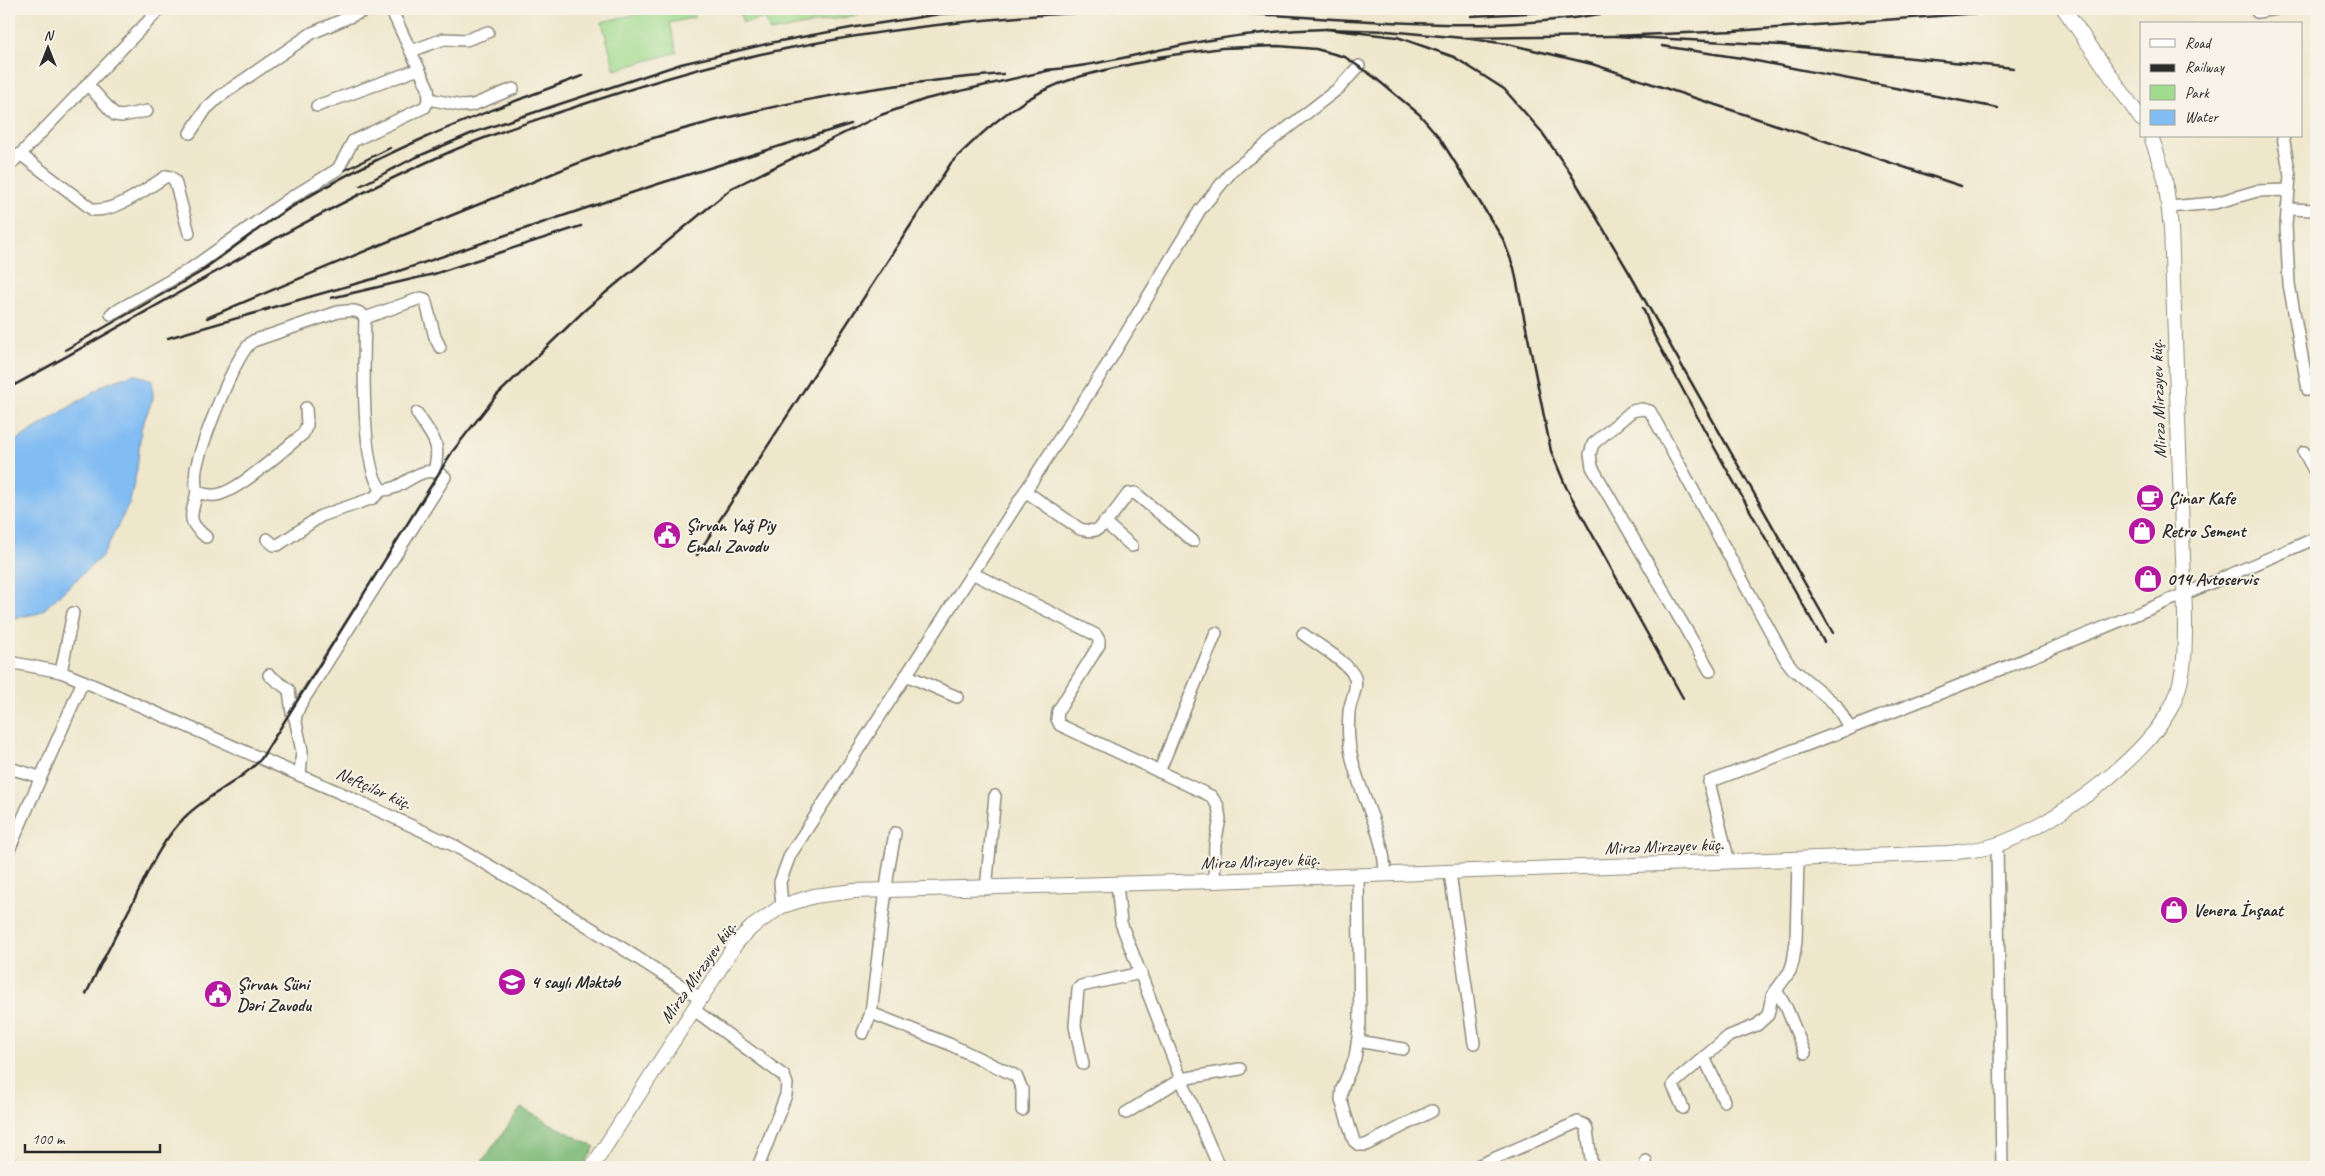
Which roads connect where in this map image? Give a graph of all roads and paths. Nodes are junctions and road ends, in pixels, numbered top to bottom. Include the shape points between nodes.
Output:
1 (160, 9) edge
2 (368, 9) edge
3 (391, 9) edge
4 (2064, 9) edge
5 (2276, 9) edge
6 (2258, 15) edge
7 (488, 32) dead end
8 (411, 51) junction
9 (1359, 66) dead end
10 (419, 68) junction
11 (87, 84) junction
12 (513, 89) dead end
13 (429, 98) junction
14 (317, 106) dead end
15 (147, 111) dead end
16 (2140, 118) edge
17 (190, 134) dead end
18 (2152, 138) edge
19 (2283, 138) edge
20 (20, 154) junction
21 (9, 166) edge
22 (2289, 190) junction
23 (2169, 207) junction
24 (2287, 209) junction
25 (2316, 210) edge
26 (189, 233) dead end
27 (111, 314) dead end
28 (365, 318) junction
29 (440, 347) dead end
30 (2308, 390) dead end
31 (306, 408) dead end
32 (417, 413) dead end
33 (2304, 452) dead end
34 (434, 471) junction
35 (2316, 474) edge
36 (382, 490) junction
37 (1025, 491) junction
38 (197, 492) junction
39 (1104, 522) junction
40 (206, 536) dead end
41 (2316, 538) edge
42 (267, 539) dead end
43 (1193, 541) dead end
44 (1132, 546) dead end
45 (972, 573) junction
46 (2184, 595) junction
47 (74, 613) dead end
48 (1216, 633) dead end
49 (1302, 634) dead end
50 (9, 662) edge
51 (1710, 671) dead end
52 (61, 672) junction
53 (269, 675) dead end
54 (906, 675) junction
55 (83, 681) junction
56 (957, 697) dead end
57 (295, 718) junction
58 (1850, 729) junction
59 (9, 768) edge
60 (1159, 772) junction
61 (300, 775) junction
62 (40, 777) junction
63 (995, 796) dead end
64 (895, 833) dead end
65 (1997, 845) junction
66 (9, 850) edge
67 (1798, 860) junction
68 (1729, 862) junction
69 (1450, 873) junction
70 (1386, 875) junction
71 (1358, 876) junction
72 (1214, 881) junction
73 (1117, 884) junction
74 (986, 888) junction
75 (886, 889) junction
76 (782, 906) junction
77 (1141, 973) junction
78 (1776, 990) junction
79 (696, 1004) junction
80 (871, 1013) junction
81 (863, 1033) dead end
82 (1358, 1041) junction
83 (1474, 1043) dead end
84 (1403, 1050) dead end
85 (1805, 1053) dead end
86 (1704, 1057) junction
87 (1082, 1064) dead end
88 (1240, 1069) dead end
89 (1181, 1079) junction
90 (1724, 1101) dead end
91 (1683, 1108) dead end
92 (1022, 1110) dead end
93 (1432, 1111) dead end
94 (1126, 1113) dead end
95 (9, 1163) edge
96 (15, 1167) edge
97 (592, 1167) edge
98 (758, 1167) edge
99 (1219, 1167) edge
100 (1475, 1167) edge
101 (1592, 1167) edge
102 (2002, 1167) edge

1 - 11 street
2 - 17 street via 312,33 219,97 206,109
3 - 8 street
4 - 16 main road
5 - 6 street
7 - 8 street via 466,40 444,39
8 - 10 street
9 - 37 street via 1339,88 1246,159 1214,191
10 - 13 street
10 - 14 street
11 - 15 street via 115,115
11 - 20 street
12 - 13 street via 473,105 463,106
13 - 27 street via 425,107 354,141 338,169 289,199 218,251
18 - 23 main road, Mirzə Mirzəyev küç. via 2162,165
19 - 22 street
20 - 21 street
20 - 26 street via 93,210 114,207 171,177 175,181
22 - 23 street via 2257,191 2215,203
22 - 24 street
23 - 46 main road, Mirzə Mirzəyev küç.
24 - 25 street
24 - 30 street via 2289,284
28 - 29 street via 425,299 434,337
28 - 36 street via 364,405 374,477
28 - 38 street via 362,313 352,310 338,312 245,346 227,382 196,467
31 - 38 street via 307,425 303,434 243,481 216,496
32 - 34 street via 436,445 438,453
33 - 35 street
34 - 36 street via 418,473 389,490
34 - 57 street via 445,477 300,705
36 - 42 street via 373,498 326,513 278,545
37 - 39 street via 1080,529 1094,531
37 - 45 street
38 - 40 street via 193,526
39 - 43 street via 1128,494 1135,493
39 - 44 street
41 - 46 street
45 - 54 street
45 - 60 street via 1096,635 1099,645 1058,711 1057,719 1060,725
46 - 58 street
46 - 65 main road, Mirzə Mirzəyev küç. via 2185,650 2181,680 2175,700 2162,723 2136,752 2084,796 2040,824
47 - 52 street
48 - 60 street
49 - 70 street via 1340,662 1355,678 1349,710 1351,754 1382,844
50 - 52 street, Neftçilər küç.
51 - 58 street via 1592,467 1590,454 1593,444 1632,411 1650,411 1786,660 1836,705
52 - 55 street, Neftçilər küç.
53 - 57 street via 289,690
54 - 56 street
54 - 76 street via 790,855 780,882
55 - 61 street, Neftçilər küç.
55 - 62 street
57 - 61 street via 302,751
58 - 68 street via 1710,782
59 - 62 street
60 - 72 street via 1211,796 1218,806 1220,819 1215,844
61 - 79 street, Neftçilər küç. via 416,826 489,865
62 - 66 street
63 - 74 street
64 - 75 street
65 - 67 main road, Mirzə Mirzəyev küç. via 1948,853
65 - 102 street
67 - 68 main road, Mirzə Mirzəyev küç.
67 - 78 street via 1793,962
68 - 69 main road, Mirzə Mirzəyev küç.
69 - 70 main road, Mirzə Mirzəyev küç.
69 - 83 street
70 - 71 main road, Mirzə Mirzəyev küç.
71 - 72 main road, Mirzə Mirzəyev küç.
71 - 82 street via 1361,988
72 - 73 main road, Mirzə Mirzəyev küç.
73 - 74 main road, Mirzə Mirzəyev küç.
73 - 77 street via 1121,923
74 - 75 main road, Mirzə Mirzəyev küç.
75 - 76 main road, Mirzə Mirzəyev küç. via 831,893
75 - 80 street
76 - 79 main road, Mirzə Mirzəyev küç. via 752,927 738,942
77 - 87 street via 1078,989 1075,1026
77 - 89 street
78 - 85 street
78 - 86 street via 1764,1020 1729,1036
79 - 97 main road, Mirzə Mirzəyev küç.
79 - 98 street, Neftçilər küç. via 784,1076 786,1095
80 - 81 street
80 - 92 street via 949,1044 1016,1076 1022,1089
82 - 84 street
82 - 93 street via 1341,1100 1354,1141 1366,1145
86 - 90 street
86 - 91 street via 1673,1086
88 - 89 street
89 - 94 street
89 - 99 street
95 - 96 street
100 - 101 street via 1578,1122 1587,1130

